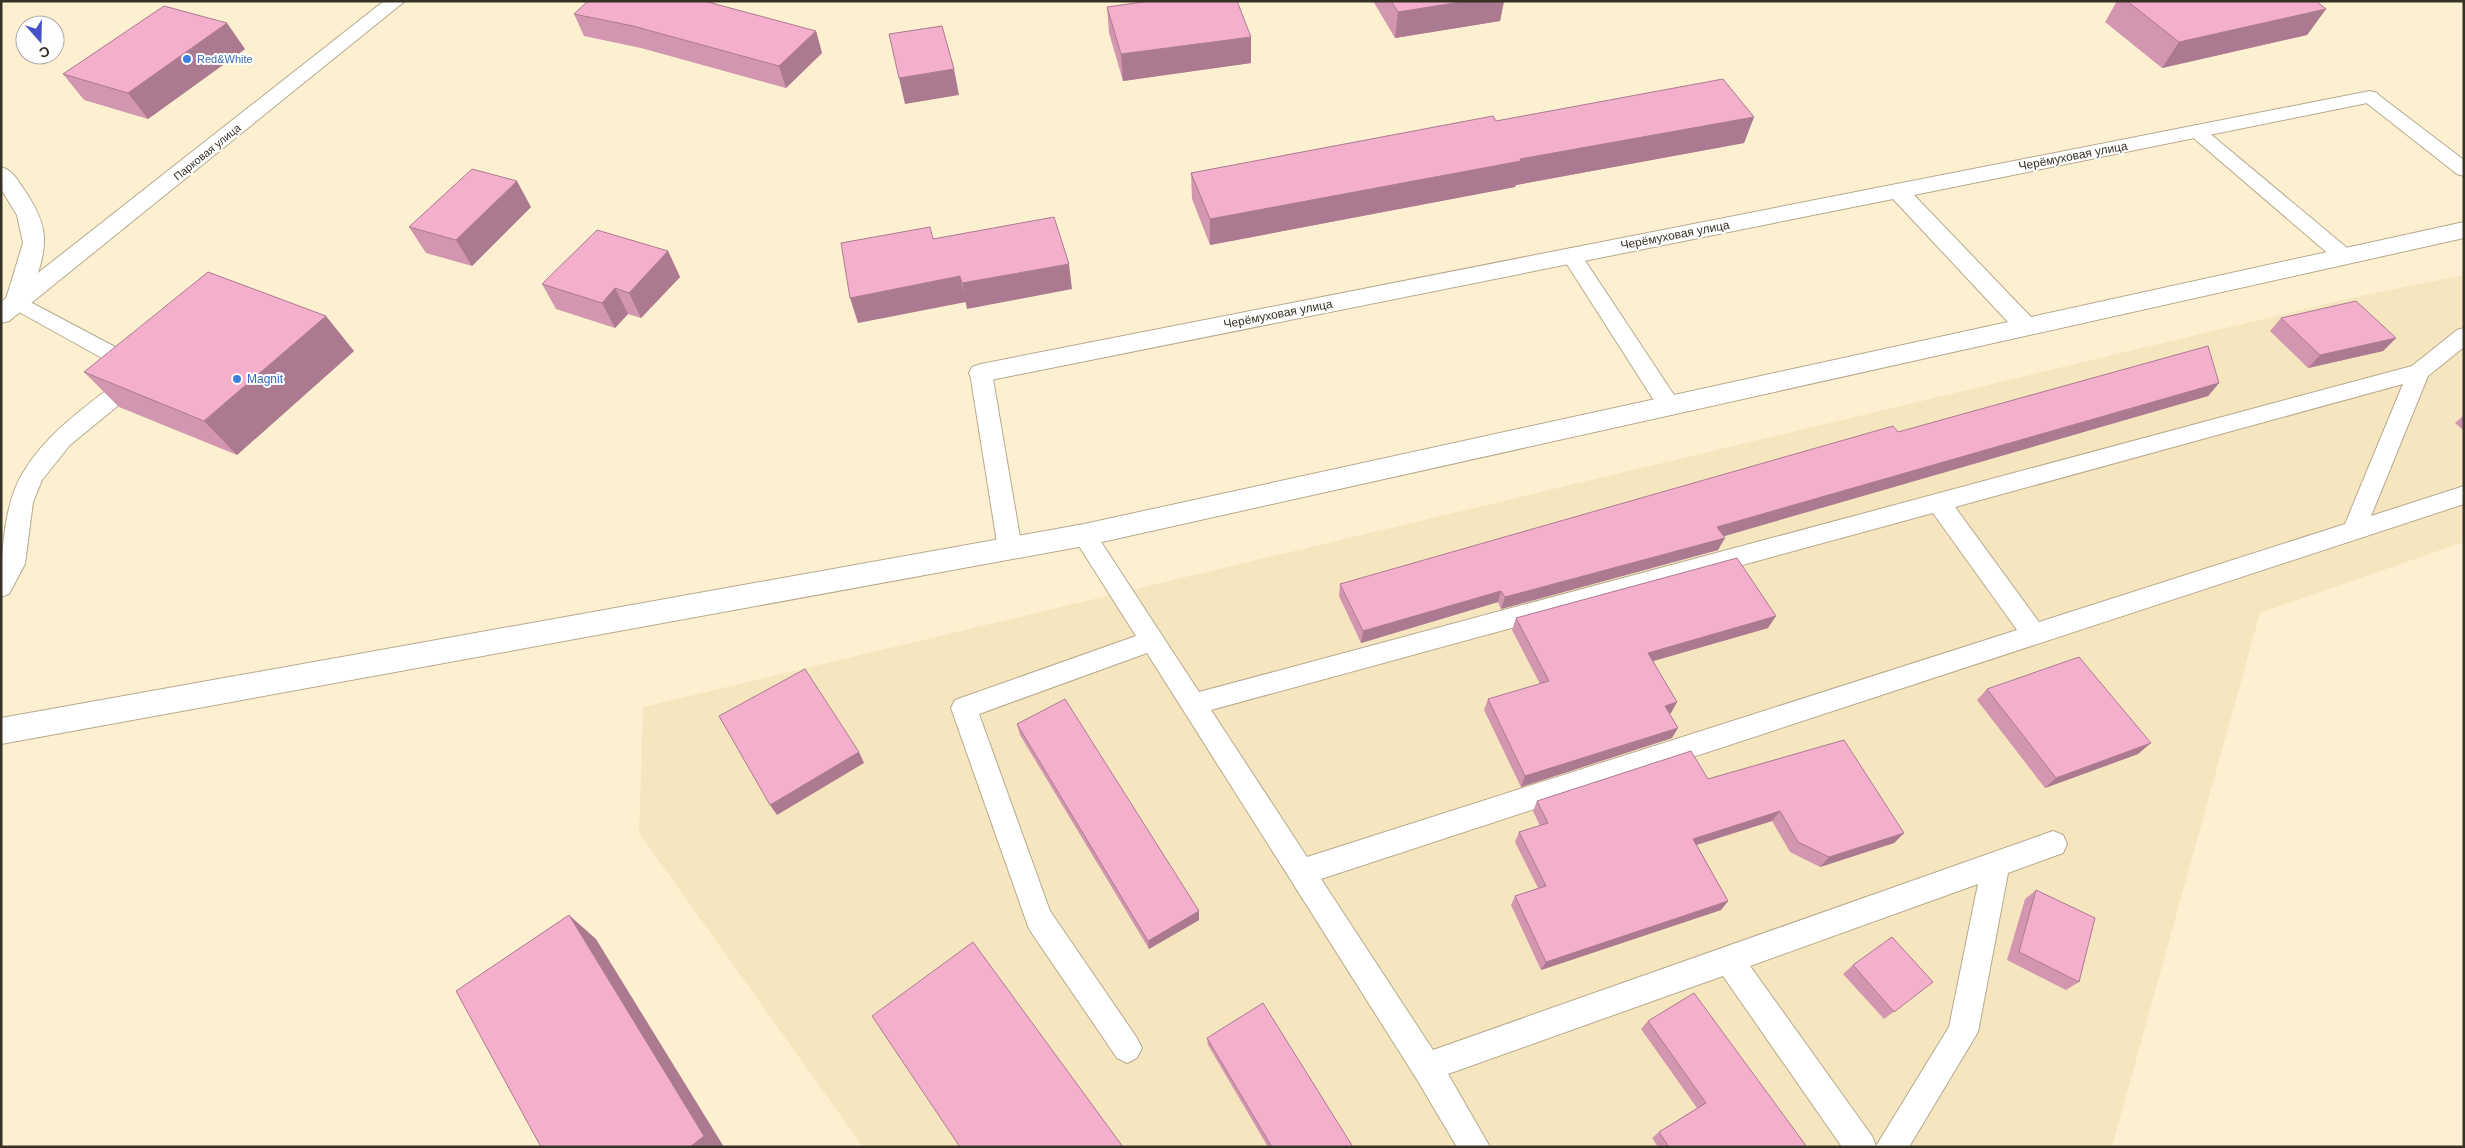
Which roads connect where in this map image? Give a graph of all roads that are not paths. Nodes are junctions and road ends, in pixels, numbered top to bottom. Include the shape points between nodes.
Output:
1 (396, 1) edge
2 (2370, 97) joint
3 (2196, 132) junction
4 (2464, 170) edge
5 (1, 174) edge
6 (1898, 191) junction
7 (2464, 230) edge
8 (1571, 256) junction
9 (2345, 257) junction
10 (9, 309) edge
11 (2027, 328) junction
12 (2464, 335) edge
13 (145, 372) joint
14 (2419, 372) junction
15 (981, 373) joint
16 (1670, 407) junction
17 (2464, 495) edge
18 (1939, 503) junction
19 (2354, 530) junction
20 (1084, 534) junction
21 (1010, 548) junction
22 (1, 587) edge
23 (2034, 634) junction
24 (1153, 640) junction
25 (1194, 704) junction
26 (1, 730) edge
27 (2053, 844) dead end
28 (1996, 864) junction
29 (1302, 872) junction
30 (1729, 960) junction
31 (1127, 1048) dead end
32 (1427, 1067) junction
33 (1475, 1147) edge
34 (1861, 1147) edge
35 (1891, 1147) edge

1 - 10 street, Парковая улица
2 - 3 street, Черёмуховая улица
2 - 4 lane
3 - 6 street, Черёмуховая улица
3 - 9 lane
5 - 10 street via 16,192 30,222 34,242
6 - 8 street, Черёмуховая улица
6 - 11 street
7 - 9 street
8 - 15 street, Черёмуховая улица
8 - 16 lane
9 - 11 street
10 - 13 lane
11 - 16 street
12 - 14 lane
13 - 22 lane via 62,439 32,476 22,502 13,564
14 - 18 lane
14 - 19 lane
15 - 21 lane
16 - 20 street
17 - 19 lane
18 - 23 lane
18 - 25 lane
19 - 23 lane
20 - 21 street
20 - 24 lane
21 - 26 street
23 - 29 lane
24 - 25 lane
24 - 31 lane via 964,708 1039,919
25 - 29 lane
27 - 28 lane
28 - 30 lane
28 - 35 lane via 1963,1032
29 - 32 lane
30 - 32 lane
30 - 34 lane
32 - 33 lane

